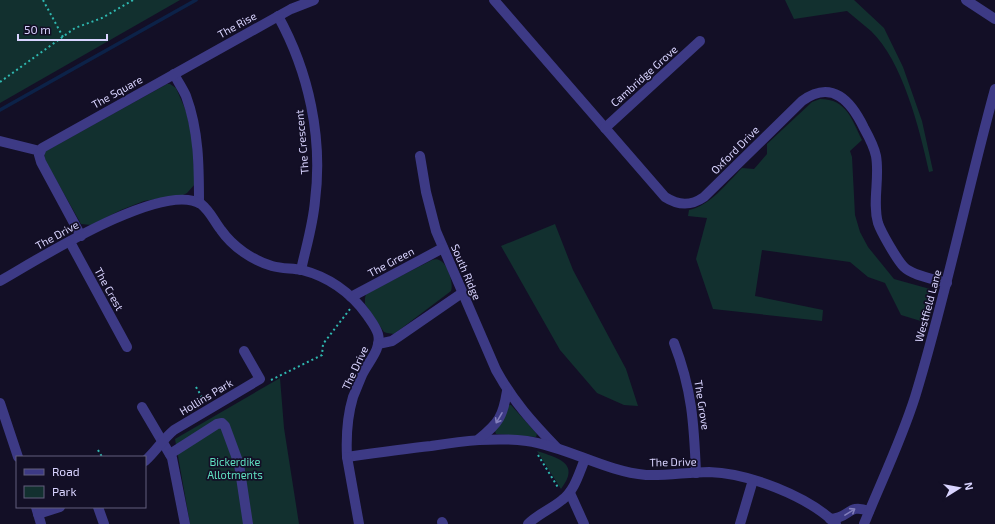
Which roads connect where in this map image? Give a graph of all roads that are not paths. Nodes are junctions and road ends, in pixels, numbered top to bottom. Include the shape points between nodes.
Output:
1 (314, 0) edge
2 (494, 0) edge
3 (966, 0) edge
4 (278, 16) junction
5 (995, 19) edge
6 (700, 41) dead end
7 (174, 74) junction
8 (995, 89) edge
9 (605, 128) junction
10 (0, 141) edge
11 (40, 151) junction
12 (420, 156) dead end
13 (200, 204) junction
14 (81, 236) junction
15 (70, 242) junction
16 (443, 248) junction
17 (301, 270) junction
18 (0, 280) edge
19 (947, 283) junction
20 (462, 293) junction
21 (353, 299) junction
22 (674, 343) dead end
23 (378, 344) junction
24 (127, 347) dead end
25 (244, 352) dead end
26 (508, 390) junction
27 (0, 403) edge
28 (142, 407) dead end
29 (4, 426) edge
30 (479, 439) junction
31 (162, 442) junction
32 (557, 448) junction
33 (170, 454) junction
34 (18, 456) edge
35 (347, 457) junction
36 (585, 459) junction
37 (146, 460) edge
38 (696, 473) junction
39 (753, 480) junction
40 (567, 495) junction
41 (52, 508) edge
42 (98, 508) edge
43 (37, 510) edge
44 (869, 511) junction
45 (833, 521) edge
46 (42, 524) edge
47 (104, 524) edge
48 (185, 524) edge
49 (248, 524) edge
50 (359, 524) edge
51 (528, 524) edge
52 (584, 524) edge
53 (740, 524) edge
54 (864, 524) edge

1 - 4 street, The Rise via 291,8
2 - 9 street, Oxford Drive
3 - 5 street
4 - 7 street, The Rise
4 - 17 street, The Crescent via 304,78 314,127 317,176 315,201 312,226
6 - 9 street, Cambridge Grove
7 - 11 street, The Square via 45,145
7 - 13 street via 185,95 195,126 199,157
8 - 19 street, Westfield Lane
9 - 19 street, Oxford Drive via 665,197 676,203 689,204 704,197 809,95 817,92 835,93 843,97 860,119 874,150 877,215 881,229 904,267 914,273
10 - 11 street
11 - 14 street via 41,162
12 - 16 street, South Ridge via 430,212
13 - 14 street, The Drive via 191,200 152,204 123,214
13 - 17 street, The Drive via 206,208 226,237 246,254 277,268
14 - 15 street, The Drive
15 - 18 street, The Drive
15 - 24 street, The Crest
16 - 20 street, South Ridge
16 - 21 street, The Green
17 - 21 street, The Drive via 326,279
19 - 44 street, Westfield Lane via 904,430
20 - 23 street via 392,341
20 - 26 street, South Ridge via 496,370
21 - 23 street, The Drive via 375,327
22 - 38 street, The Grove via 691,402
23 - 35 street, The Drive via 353,398 348,427
25 - 31 street, Hollins Park via 260,379 174,430
26 -> 30 street via 500,418 493,428
26 - 32 street, South Ridge
27 - 29 street
28 - 31 street
29 - 34 street
30 - 32 street, The Drive via 530,442
30 - 35 street, The Drive
31 - 33 street
31 - 37 street, Hollins Park
32 - 36 street, The Drive
33 - 48 street
33 - 49 street via 222,423 239,464
35 - 50 street
36 - 38 street, The Drive via 623,471 646,474
36 - 40 street
38 - 39 street, The Drive via 710,472
39 - 45 street, The Drive via 789,493 818,509
39 - 53 street
40 - 51 street
40 - 52 street
41 - 43 street
42 - 47 street
43 - 46 street
45 -> 44 street, The Drive via 854,508
44 - 54 street, Westfield Lane

